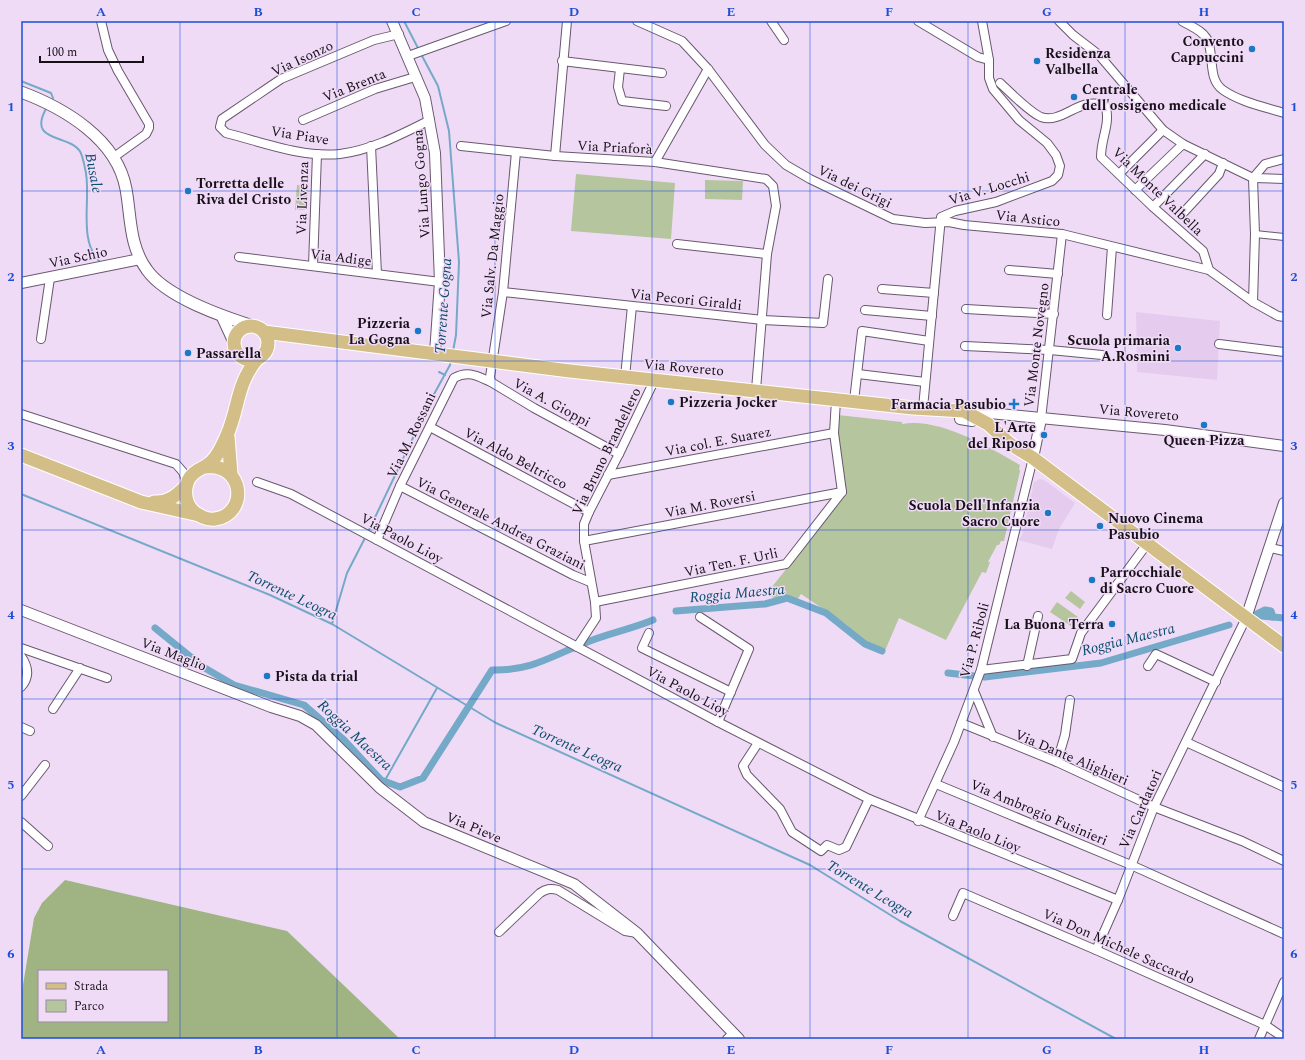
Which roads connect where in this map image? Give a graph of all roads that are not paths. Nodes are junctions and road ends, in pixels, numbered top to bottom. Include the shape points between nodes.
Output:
1 (100, 21) edge
2 (392, 21) edge
3 (506, 21) edge
4 (567, 21) edge
5 (637, 21) edge
6 (771, 21) edge
7 (918, 21) edge
8 (982, 21) edge
9 (1060, 21) edge
10 (1182, 21) edge
11 (399, 34) junction
12 (784, 40) dead end
13 (411, 55) junction
14 (989, 60) junction
15 (562, 61) junction
16 (620, 69) junction
17 (708, 69) junction
18 (662, 73) dead end
19 (415, 77) junction
20 (1000, 83) dead end
21 (21, 92) edge
22 (666, 106) dead end
23 (1284, 113) edge
24 (222, 119) joint
25 (303, 120) dead end
26 (430, 120) junction
27 (1163, 130) junction
28 (1182, 144) junction
29 (371, 146) junction
30 (461, 146) dead end
31 (516, 152) junction
32 (317, 154) junction
33 (1205, 154) junction
34 (555, 156) junction
35 (114, 157) junction
36 (1284, 159) edge
37 (655, 162) junction
38 (1223, 163) junction
39 (1119, 174) junction
40 (1253, 178) junction
41 (1284, 179) edge
42 (1135, 190) junction
43 (1153, 207) junction
44 (1184, 212) dead end
45 (941, 223) junction
46 (1062, 234) junction
47 (1255, 234) junction
48 (1284, 237) edge
49 (677, 244) dead end
50 (1112, 247) junction
51 (767, 254) junction
52 (140, 258) junction
53 (239, 258) dead end
54 (313, 266) junction
55 (1009, 270) dead end
56 (1209, 270) junction
57 (377, 274) junction
58 (1058, 274) junction
59 (50, 278) junction
60 (828, 279) dead end
61 (440, 282) junction
62 (21, 283) edge
63 (882, 288) dead end
64 (503, 292) junction
65 (934, 293) junction
66 (1253, 302) junction
67 (632, 306) junction
68 (966, 309) dead end
69 (865, 310) dead end
70 (1054, 314) junction
71 (1107, 315) dead end
72 (222, 316) junction
73 (932, 316) junction
74 (1284, 317) edge
75 (763, 320) junction
76 (260, 330) junction
77 (300, 338) junction
78 (41, 340) dead end
79 (929, 341) junction
80 (234, 342) junction
81 (1219, 344) dead end
82 (966, 346) dead end
83 (1050, 350) junction
84 (1284, 352) edge
85 (440, 354) junction
86 (239, 355) junction
87 (261, 356) junction
88 (1102, 356) dead end
89 (493, 362) junction
90 (858, 374) junction
91 (625, 377) junction
92 (654, 380) junction
93 (491, 382) junction
94 (925, 382) junction
95 (756, 390) junction
96 (239, 391) junction
97 (836, 400) junction
98 (854, 401) junction
99 (927, 408) junction
100 (960, 413) junction
101 (21, 414) edge
102 (988, 418) junction
103 (1041, 419) junction
104 (430, 427) junction
105 (228, 433) junction
106 (834, 433) junction
107 (1009, 443) junction
108 (1282, 447) edge
109 (619, 454) junction
110 (21, 455) edge
111 (1033, 458) junction
112 (206, 467) junction
113 (230, 474) junction
114 (608, 475) junction
115 (257, 482) dead end
116 (186, 485) junction
117 (400, 486) junction
118 (842, 492) junction
119 (127, 495) junction
120 (1284, 503) edge
121 (589, 512) junction
122 (199, 516) junction
123 (374, 538) junction
124 (584, 541) junction
125 (1147, 544) junction
126 (1270, 548) junction
127 (1284, 551) edge
128 (590, 582) junction
129 (595, 602) junction
130 (21, 610) edge
131 (1038, 616) dead end
132 (700, 617) dead end
133 (1246, 618) junction
134 (649, 633) dead end
135 (1284, 646) edge
136 (577, 647) junction
137 (21, 648) edge
138 (21, 656) edge
139 (1027, 666) junction
140 (1148, 666) dead end
141 (80, 668) junction
142 (981, 670) junction
143 (108, 678) dead end
144 (1216, 682) junction
145 (21, 687) edge
146 (974, 691) junction
147 (731, 692) junction
148 (1070, 700) dead end
149 (53, 708) dead end
150 (718, 722) junction
151 (961, 723) junction
152 (316, 725) joint
153 (21, 727) edge
154 (30, 731) dead end
155 (993, 737) junction
156 (1186, 742) junction
157 (758, 743) junction
158 (1057, 762) junction
159 (45, 764) dead end
160 (936, 784) junction
161 (1284, 787) edge
162 (21, 796) edge
163 (869, 799) junction
164 (1154, 807) junction
165 (918, 820) junction
166 (21, 822) edge
167 (48, 846) dead end
168 (1284, 861) edge
169 (1131, 865) junction
170 (1118, 900) junction
171 (953, 916) dead end
172 (499, 932) dead end
173 (637, 934) junction
174 (1284, 934) edge
175 (1096, 950) junction
176 (1284, 982) edge
177 (1265, 1025) junction
178 (733, 1037) edge
179 (1284, 1038) edge
180 (1259, 1039) edge

1 - 35 street via 108,50 149,124 146,134
2 - 11 street, Via Lungo Gogna
3 - 13 street
4 - 15 street
5 - 17 street, Via dei Grigi via 682,41
6 - 12 street
7 - 14 street
8 - 14 street, Via V. Locchi
9 - 27 street via 1073,35 1099,55
10 - 23 street via 1197,29 1206,38 1213,78 1223,90
11 - 13 street, Via Lungo Gogna
11 - 24 street, Via Isonzo via 374,40 281,79
13 - 19 street, Via Lungo Gogna
14 - 45 street, Via V. Locchi via 989,78 993,89 1019,120 1048,144 1060,166 1058,175 1052,181 996,202 955,211 941,217
15 - 16 street
15 - 34 street
16 - 18 street
16 - 22 street via 618,87 622,101
17 - 37 street
17 - 45 street, Via dei Grigi via 765,145 786,165 893,219
19 - 25 street, Via Brenta via 375,89
19 - 26 street, Via Lungo Gogna via 425,98
20 - 39 street, Via Monte Valbella via 1041,117 1053,118 1086,104 1100,103 1106,107 1108,119 1101,145 1101,157
21 - 35 main road via 59,108 91,133
24 - 32 street, Via Piave via 220,127 226,133
26 - 29 street, Via Piave via 401,135
26 - 61 street, Via Lungo Gogna via 435,153
27 - 28 street
27 - 39 street
28 - 33 street
28 - 42 street
29 - 32 street, Via Piave via 339,154
29 - 57 street
30 - 31 street, Via Priaforà
31 - 34 street, Via Priaforà
31 - 64 street, Via Salv. Da Maggio
32 - 54 street, Via Livenza
33 - 38 street
33 - 43 street
34 - 37 street, Via Priaforà
35 - 52 main road via 123,177 131,232
36 - 40 street via 1265,164
37 - 51 street, Via Priaforà via 766,179 772,186 776,206
38 - 40 street
38 - 44 street via 1219,174
39 - 42 street, Via Monte Valbella
40 - 41 street
40 - 47 street
42 - 43 street, Via Monte Valbella
43 - 56 street, Via Monte Valbella via 1203,251
45 - 46 street, Via Astico
45 - 65 street
46 - 50 street, Via Astico
46 - 58 street, Via Monte Novegno
47 - 48 street
47 - 66 street
49 - 51 street
50 - 56 street, Via Astico
50 - 71 street
51 - 75 street
52 - 59 street, Via Schio
52 - 72 main road via 152,276 166,288
53 - 54 street, Via Adige
54 - 57 street, Via Adige
55 - 58 street
56 - 66 street, Via Astico
57 - 61 street, Via Adige
58 - 70 street, Via Monte Novegno
59 - 62 street, Via Schio
59 - 78 street
60 - 75 street, Via Pecori Giraldi via 823,324
61 - 85 street, Via Lungo Gogna
63 - 65 street
64 - 67 street, Via Pecori Giraldi
64 - 89 street, Via Salv. Da Maggio
65 - 73 street
66 - 74 street, Via Astico
67 - 75 street, Via Pecori Giraldi
67 - 91 street
68 - 70 street
69 - 73 street
70 - 83 street, Via Monte Novegno
72 - 76 main road
72 - 80 main road
73 - 79 street
75 - 95 street
76 - 77 main road, Via Rovereto
76 - 80 main road via 251,326 242,329
76 - 87 main road via 268,342
77 - 85 main road, Via Rovereto
77 - 87 main road via 277,344
79 - 90 street via 862,331
79 - 94 street
80 - 86 main road
81 - 84 street
82 - 83 street
83 - 88 street
83 - 103 street, Via Monte Novegno
85 - 89 main road, Via Rovereto
86 - 87 main road via 247,360
86 - 96 main road
87 - 96 main road via 247,373
89 - 91 main road, Via Rovereto
89 - 93 street, Via A. Gioppi
90 - 94 street
90 - 98 street
91 - 92 main road, Via Rovereto
92 - 95 main road, Via Rovereto
92 - 109 street, Via Bruno Brandellero
93 - 104 street, Via M. Rossani via 469,373 454,378
93 - 109 street, Via A. Gioppi
94 - 99 street
95 - 97 main road, Via Rovereto
96 - 105 main road
97 - 98 main road, Via Rovereto
97 - 106 street
98 - 99 main road, Via Rovereto
99 - 100 main road, Via Rovereto
100 - 102 main road
100 - 102 street, Via Rovereto
100 - 107 main road
101 - 116 street via 176,464 183,472
102 - 103 street, Via Rovereto
102 - 107 main road
103 - 108 street, Via Rovereto via 1171,431
103 - 111 street, Via Monte Novegno
104 - 117 street, Via M. Rossani
104 - 121 street, Via Aldo Beltricco
105 - 112 main road via 218,453
105 - 113 main road
106 - 114 street, Via col. E. Suarez
106 - 118 street
107 - 111 main road
109 - 114 street, Via Bruno Brandellero
110 - 119 main road
111 - 125 main road
111 - 142 street, Via P. Riboli
112 - 113 main road via 219,467
112 - 116 main road via 194,473
113 - 122 main road via 238,489 235,505 230,512 215,519
114 - 121 street, Via Bruno Brandellero
115 - 123 street, Via Paolo Lioy via 291,494
116 - 119 main road via 177,496 161,502
116 - 122 main road via 185,495 188,503
117 - 123 street, Via M. Rossani
117 - 128 street, Via Generale Andrea Graziani
118 - 124 street, Via M. Roversi
118 - 129 street, Via Ten. F. Urli via 786,564
119 - 122 main road via 141,502
120 - 126 street, Via Cardatori
121 - 124 street, Via Bruno Brandellero via 584,524
123 - 136 street, Via Paolo Lioy
124 - 128 street, Via Bruno Brandellero
125 - 133 main road
125 - 139 street via 1081,633 1072,659
126 - 127 street
126 - 133 street, Via Cardatori
128 - 129 street, Via Bruno Brandellero
129 - 136 street, Via Bruno Brandellero via 596,618
130 - 152 street, Via Maglio via 300,716
131 - 139 street
132 - 147 street via 749,649
133 - 135 main road
133 - 144 street, Via Cardatori
134 - 147 street via 642,648
136 - 150 street, Via Paolo Lioy
137 - 141 street
138 - 145 street via 28,666 27,676
139 - 142 street
140 - 144 street via 1156,654
141 - 143 street
141 - 149 street
142 - 146 street, Via P. Riboli
144 - 156 street, Via Cardatori
146 - 151 street, Via P. Riboli
146 - 155 street
147 - 150 street
148 - 158 street
150 - 157 street, Via Paolo Lioy
151 - 155 street, Via Dante Alighieri
151 - 160 street, Via P. Riboli
152 - 173 street, Via Pieve via 380,788 424,822 574,884
153 - 154 street
155 - 158 street, Via Dante Alighieri
156 - 161 street
156 - 164 street, Via Cardatori
157 - 163 street, Via Paolo Lioy
157 - 163 street via 742,766 747,775 780,810 792,832 821,850 827,845 839,850 846,847
158 - 164 street, Via Dante Alighieri
159 - 162 street
160 - 165 street, Via P. Riboli
160 - 169 street, Via Ambrogio Fusinieri
163 - 165 street, Via Paolo Lioy
164 - 168 street, Via Dante Alighieri via 1242,841
164 - 169 street, Via Cardatori
165 - 170 street, Via Paolo Lioy
166 - 167 street
169 - 170 street, Via Cardatori
169 - 174 street, Via Ambrogio Fusinieri
170 - 175 street, Via Cardatori
171 - 175 street, Via Don Michele Saccardo via 963,893
172 - 173 street, Via Pieve via 545,889 552,888 625,931
173 - 178 street, Via Pieve
175 - 177 street, Via Don Michele Saccardo
176 - 177 street
177 - 179 street, Via Don Michele Saccardo
177 - 180 street

